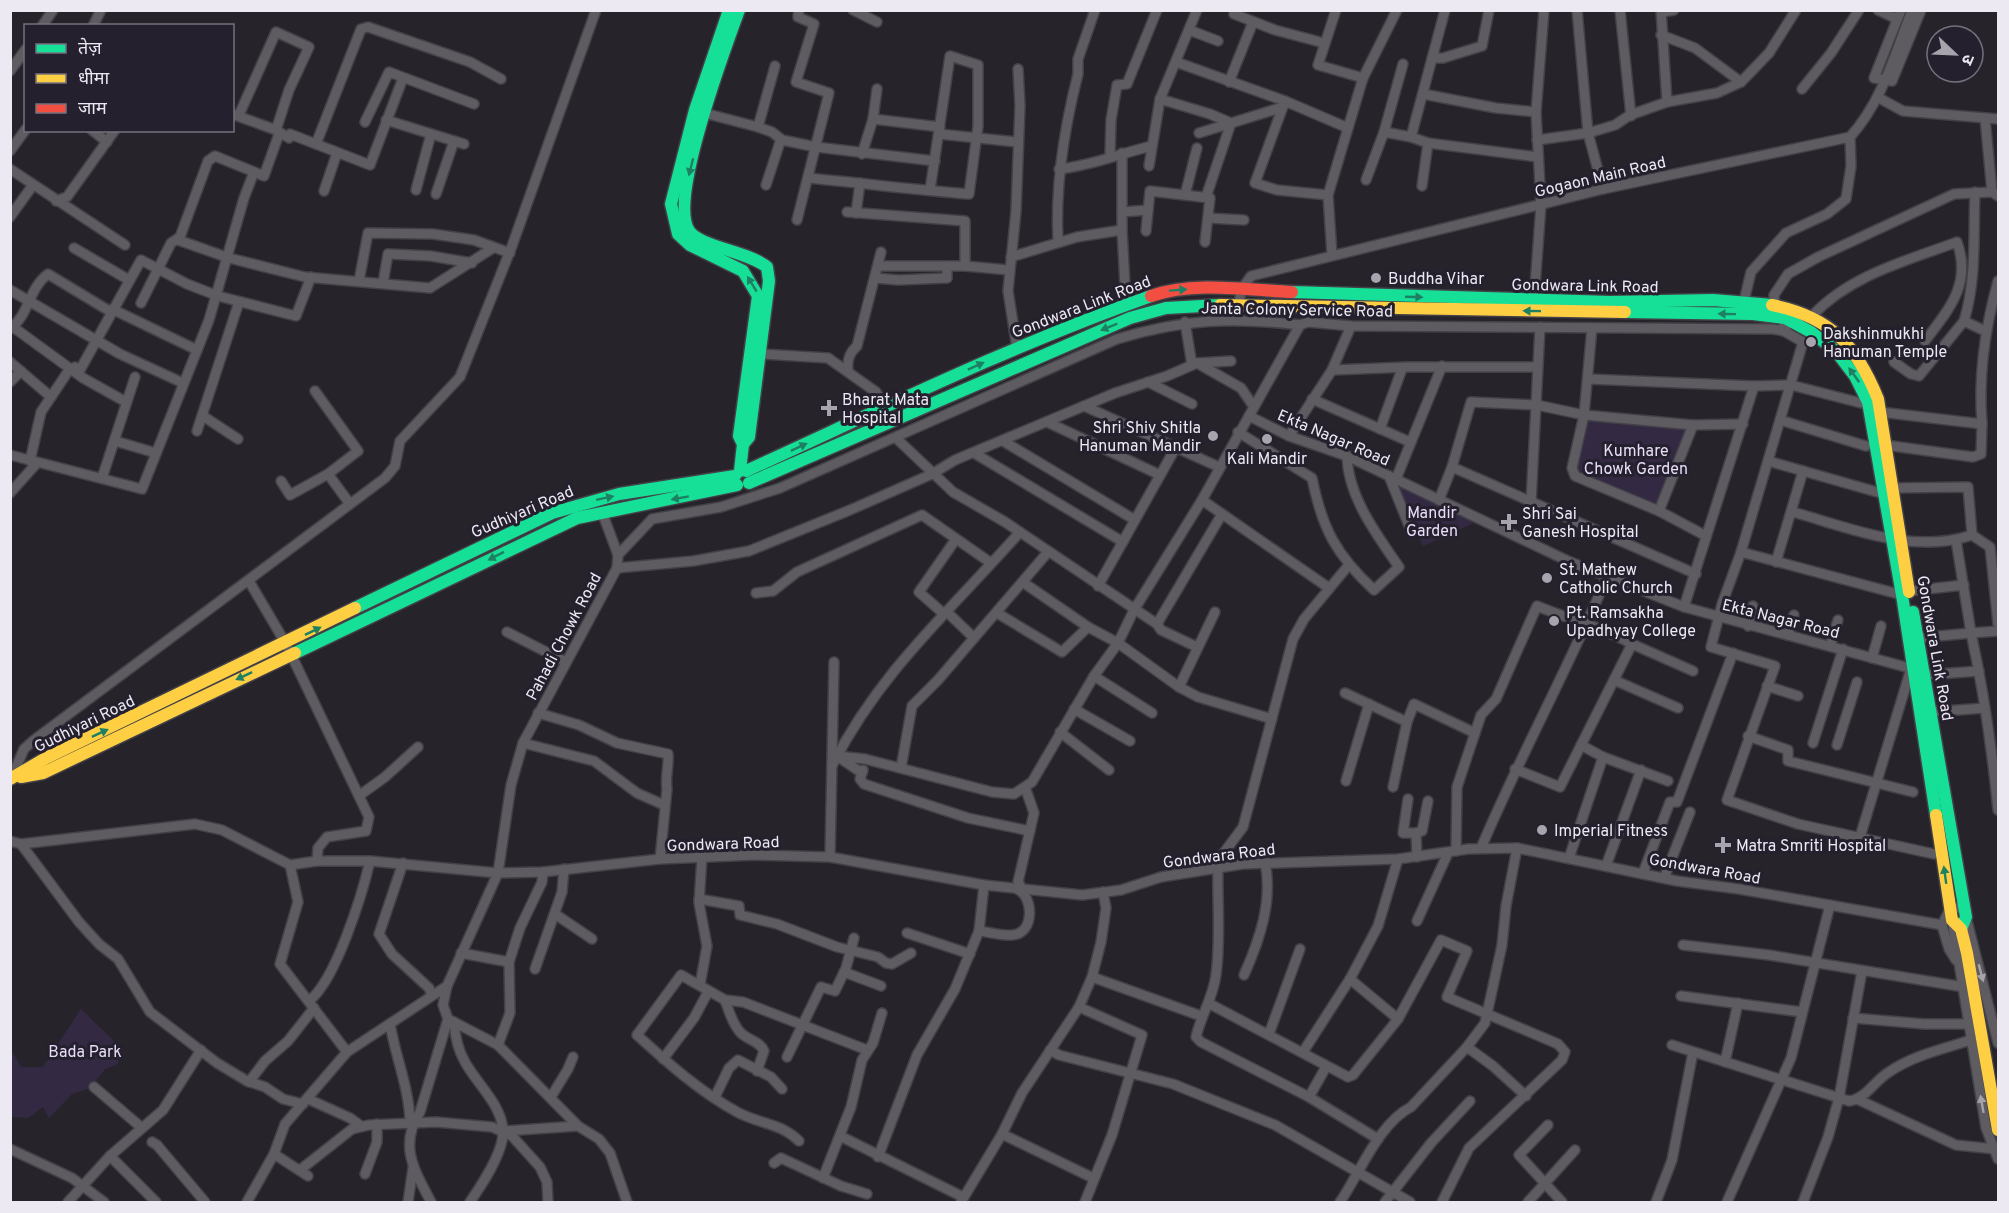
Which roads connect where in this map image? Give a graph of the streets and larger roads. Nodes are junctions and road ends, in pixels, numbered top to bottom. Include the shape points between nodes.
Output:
1 (53, 10) edge
2 (596, 10) edge
3 (729, 10) edge
4 (739, 10) edge
5 (798, 10) edge
6 (853, 10) edge
7 (1095, 10) edge
8 (1157, 10) edge
9 (1197, 10) edge
10 (1336, 10) edge
11 (1397, 10) edge
12 (1445, 10) edge
13 (1489, 10) edge
14 (1544, 10) edge
15 (1576, 10) edge
16 (1620, 10) edge
17 (1674, 10) edge
18 (1796, 10) edge
19 (1859, 10) edge
20 (1878, 10) edge
21 (1912, 10) edge
22 (1921, 10) edge
23 (1661, 11) edge
24 (1234, 14) dead end
25 (1899, 15) edge
26 (877, 22) dead end
27 (1253, 22) junction
28 (43, 24) edge
29 (1189, 30) junction
30 (1661, 36) junction
31 (1218, 40) dead end
32 (1324, 44) junction
33 (24, 52) edge
34 (1432, 58) junction
35 (1176, 62) junction
36 (1403, 64) dead end
37 (775, 66) dead end
38 (1018, 69) dead end
39 (10, 71) edge
40 (403, 78) junction
41 (1363, 78) junction
42 (501, 79) dead end
43 (1884, 81) junction
44 (1228, 82) junction
45 (1741, 82) junction
46 (877, 89) dead end
47 (1802, 89) dead end
48 (1423, 94) junction
49 (1879, 98) junction
50 (1160, 99) junction
51 (1667, 102) junction
52 (474, 104) dead end
53 (1284, 104) junction
54 (1536, 112) junction
55 (704, 113) junction
56 (236, 115) edge
57 (1631, 116) junction
58 (1985, 118) junction
59 (873, 119) junction
60 (1998, 119) edge
61 (386, 120) junction
62 (365, 122) dead end
63 (1231, 123) junction
64 (758, 127) junction
65 (1348, 128) junction
66 (939, 131) junction
67 (24, 132) edge
68 (94, 132) edge
69 (114, 132) edge
70 (277, 132) junction
71 (1384, 132) junction
72 (1588, 133) junction
73 (431, 134) junction
74 (1199, 134) dead end
75 (1411, 137) junction
76 (1850, 137) junction
77 (976, 138) junction
78 (781, 139) junction
79 (1537, 140) junction
80 (107, 142) junction
81 (1017, 142) junction
82 (1428, 143) junction
83 (316, 144) junction
84 (1152, 146) junction
85 (816, 147) junction
86 (1197, 148) dead end
87 (10, 151) edge
88 (338, 153) junction
89 (1122, 153) junction
90 (862, 154) junction
91 (1110, 156) junction
92 (1538, 157) junction
93 (935, 161) junction
94 (1149, 166) dead end
95 (10, 169) edge
96 (1059, 169) junction
97 (254, 172) junction
98 (808, 178) junction
99 (1366, 180) dead end
100 (860, 183) junction
101 (33, 185) junction
102 (766, 185) dead end
103 (1422, 186) dead end
104 (1603, 189) junction
105 (416, 190) dead end
106 (930, 190) junction
107 (324, 191) dead end
108 (1975, 192) junction
109 (436, 194) dead end
110 (678, 194) junction
111 (1995, 194) edge
112 (1185, 195) junction
113 (1328, 195) junction
114 (1206, 197) junction
115 (56, 201) junction
116 (1541, 205) junction
117 (1148, 210) junction
118 (1122, 212) junction
119 (10, 217) edge
120 (1208, 218) junction
121 (797, 219) dead end
122 (1244, 220) dead end
123 (1122, 230) junction
124 (1146, 231) dead end
125 (178, 240) junction
126 (1058, 242) junction
127 (1205, 242) dead end
128 (125, 245) dead end
129 (74, 248) dead end
130 (493, 248) junction
131 (881, 252) dead end
132 (510, 253) junction
133 (1332, 255) junction
134 (1011, 257) junction
135 (229, 258) junction
136 (472, 263) junction
137 (878, 266) junction
138 (947, 266) junction
139 (964, 266) junction
140 (160, 269) junction
141 (1010, 270) junction
142 (311, 277) junction
143 (875, 278) junction
144 (129, 280) junction
145 (359, 281) junction
146 (1998, 281) edge
147 (383, 283) junction
148 (10, 290) edge
149 (1241, 290) junction
150 (218, 296) junction
151 (1534, 300) junction
152 (29, 301) junction
153 (1744, 301) junction
154 (239, 302) junction
155 (141, 303) dead end
156 (1126, 304) junction
157 (1773, 304) junction
158 (1239, 305) junction
159 (112, 310) junction
160 (1812, 316) junction
161 (1786, 319) junction
162 (1965, 321) junction
163 (1185, 322) junction
164 (1300, 324) junction
165 (1351, 326) junction
166 (1540, 327) junction
167 (12, 328) edge
168 (1592, 328) junction
169 (1985, 331) junction
170 (96, 340) junction
171 (1925, 341) dead end
172 (1017, 348) junction
173 (197, 350) junction
174 (761, 354) junction
175 (1231, 361) dead end
176 (10, 362) edge
177 (1894, 362) dead end
178 (1194, 364) junction
179 (1442, 366) junction
180 (1536, 367) junction
181 (72, 369) junction
182 (1402, 369) junction
183 (848, 370) junction
184 (1332, 370) junction
185 (21, 371) junction
186 (135, 377) dead end
187 (1588, 379) junction
188 (10, 382) edge
189 (1148, 382) junction
190 (183, 383) junction
191 (1791, 385) junction
192 (1754, 386) junction
193 (315, 391) dead end
194 (51, 397) junction
195 (1312, 399) junction
196 (126, 402) junction
197 (1861, 403) dead end
198 (1192, 404) dead end
199 (1537, 405) junction
200 (1084, 406) junction
201 (885, 407) junction
202 (1251, 411) junction
203 (1880, 412) junction
204 (1584, 415) junction
205 (203, 416) junction
206 (1780, 420) junction
207 (1047, 422) junction
208 (1743, 424) junction
209 (1983, 424) junction
210 (1693, 425) junction
211 (1380, 429) junction
212 (198, 431) dead end
213 (1238, 432) junction
214 (1289, 436) junction
215 (896, 438) junction
216 (238, 439) dead end
217 (115, 441) junction
218 (1003, 441) junction
219 (1410, 442) junction
220 (743, 444) junction
221 (1885, 445) junction
222 (1866, 446) dead end
223 (1176, 447) junction
224 (156, 453) junction
225 (974, 453) junction
226 (10, 455) edge
227 (1347, 456) junction
228 (1768, 461) junction
229 (34, 462) junction
230 (1219, 467) junction
231 (1452, 467) junction
232 (1803, 471) junction
233 (328, 474) junction
234 (932, 474) junction
235 (1160, 475) junction
236 (102, 478) junction
237 (1392, 478) junction
238 (281, 482) dead end
239 (743, 482) junction
240 (1888, 491) junction
241 (10, 493) edge
242 (1202, 500) junction
243 (1439, 500) junction
244 (1531, 502) junction
245 (350, 504) junction
246 (1659, 511) junction
247 (602, 512) junction
248 (1793, 512) junction
249 (1222, 513) junction
250 (1135, 520) junction
251 (1020, 532) junction
252 (1412, 533) dead end
253 (1972, 535) junction
254 (1706, 536) junction
255 (956, 539) junction
256 (1896, 540) junction
257 (1956, 540) junction
258 (1123, 542) junction
259 (1048, 552) junction
260 (1741, 552) junction
261 (618, 555) junction
262 (1776, 562) junction
263 (992, 563) junction
264 (1348, 566) junction
265 (617, 568) junction
266 (1696, 574) junction
267 (1607, 577) junction
268 (249, 581) junction
269 (1024, 583) junction
270 (1964, 585) junction
271 (1098, 586) junction
272 (1329, 588) junction
273 (756, 593) dead end
274 (1906, 593) junction
275 (1753, 606) dead end
276 (1683, 607) junction
277 (1134, 610) junction
278 (1215, 612) dead end
279 (946, 613) junction
280 (996, 613) junction
281 (1794, 615) dead end
282 (1718, 618) junction
283 (1838, 620) dead end
284 (1157, 624) junction
285 (1998, 624) edge
286 (1586, 626) junction
287 (1748, 626) junction
288 (1881, 626) dead end
289 (1088, 627) junction
290 (1998, 631) edge
291 (507, 632) dead end
292 (1971, 633) junction
293 (1788, 636) junction
294 (973, 638) junction
295 (1917, 638) junction
296 (1118, 643) junction
297 (1632, 644) junction
298 (1830, 646) junction
299 (1197, 647) junction
300 (289, 649) junction
301 (1844, 649) junction
302 (1733, 653) junction
303 (1872, 658) junction
304 (566, 662) junction
305 (834, 662) dead end
306 (1693, 670) dead end
307 (1912, 671) junction
308 (1979, 671) junction
309 (1925, 675) junction
310 (1094, 676) junction
311 (1614, 681) junction
312 (1857, 682) dead end
313 (1767, 686) junction
314 (1179, 687) junction
315 (1345, 693) dead end
316 (1798, 696) dead end
317 (1369, 704) junction
318 (1678, 708) dead end
319 (1985, 708) junction
320 (1074, 709) junction
321 (1931, 712) junction
322 (538, 713) junction
323 (1152, 713) dead end
324 (1272, 718) junction
325 (1407, 722) junction
326 (1060, 732) junction
327 (1475, 733) junction
328 (1748, 736) junction
329 (1130, 741) dead end
330 (1813, 742) dead end
331 (523, 743) junction
332 (1581, 745) junction
333 (1836, 745) dead end
334 (418, 747) dead end
335 (837, 756) junction
336 (1603, 757) junction
337 (866, 759) junction
338 (832, 766) junction
339 (901, 768) junction
340 (1515, 769) junction
341 (1109, 770) dead end
342 (1641, 770) junction
343 (862, 773) junction
344 (10, 779) edge
345 (1346, 781) dead end
346 (1668, 781) dead end
347 (1875, 783) junction
348 (1025, 787) junction
349 (1393, 787) dead end
350 (1913, 792) dead end
351 (360, 795) junction
352 (1408, 799) dead end
353 (1428, 801) dead end
354 (664, 805) junction
355 (1998, 810) edge
356 (1690, 812) dead end
357 (1029, 831) junction
358 (1416, 833) junction
359 (1860, 837) junction
360 (10, 841) edge
361 (21, 844) junction
362 (1481, 848) junction
363 (1517, 848) junction
364 (1452, 852) junction
365 (1934, 854) dead end
366 (830, 856) junction
367 (1417, 857) junction
368 (702, 858) junction
369 (1569, 858) junction
370 (660, 859) junction
371 (1398, 859) junction
372 (317, 861) junction
373 (370, 861) junction
374 (1265, 862) junction
375 (403, 863) junction
376 (290, 865) junction
377 (1606, 866) junction
378 (1218, 867) junction
379 (564, 869) junction
380 (1198, 870) junction
381 (543, 872) junction
382 (498, 873) junction
383 (1643, 873) junction
384 (1664, 878) junction
385 (984, 885) junction
386 (1017, 889) junction
387 (1103, 892) junction
388 (699, 899) junction
389 (1830, 904) junction
390 (1965, 912) junction
391 (555, 914) junction
392 (1948, 918) junction
393 (1417, 921) dead end
394 (1961, 929) junction
395 (979, 931) junction
396 (907, 933) dead end
397 (854, 938) dead end
398 (592, 939) dead end
399 (1683, 945) dead end
400 (1300, 949) dead end
401 (851, 951) junction
402 (461, 953) junction
403 (911, 953) dead end
404 (970, 954) junction
405 (1962, 957) junction
406 (509, 962) junction
407 (1817, 964) junction
408 (535, 969) dead end
409 (1862, 971) junction
410 (844, 972) junction
411 (1244, 975) dead end
412 (1092, 977) junction
413 (1350, 979) junction
414 (700, 985) junction
415 (447, 986) junction
416 (881, 986) dead end
417 (1964, 987) junction
418 (708, 992) junction
419 (432, 995) junction
420 (1681, 996) dead end
421 (725, 999) junction
422 (1738, 1003) junction
423 (312, 1004) junction
424 (1209, 1004) junction
425 (1079, 1008) junction
426 (1802, 1012) junction
427 (882, 1013) dead end
428 (1488, 1013) junction
429 (1201, 1016) junction
430 (1853, 1018) junction
431 (1398, 1019) junction
432 (451, 1021) junction
433 (390, 1024) junction
434 (803, 1024) junction
435 (1969, 1024) junction
436 (1269, 1034) junction
437 (1971, 1040) junction
438 (1998, 1043) edge
439 (498, 1045) junction
440 (1672, 1045) dead end
441 (1467, 1047) junction
442 (201, 1050) junction
443 (867, 1050) junction
444 (1050, 1050) junction
445 (348, 1052) junction
446 (1303, 1052) junction
447 (1693, 1052) junction
448 (573, 1057) dead end
449 (787, 1057) dead end
450 (663, 1059) junction
451 (1725, 1062) junction
452 (1326, 1068) junction
453 (757, 1071) junction
454 (1132, 1073) junction
455 (1783, 1080) junction
456 (249, 1082) junction
457 (94, 1087) dead end
458 (782, 1089) dead end
459 (1526, 1095) junction
460 (550, 1097) junction
461 (715, 1097) junction
462 (1309, 1097) junction
463 (1839, 1098) junction
464 (1859, 1100) junction
465 (1470, 1101) dead end
466 (305, 1102) junction
467 (412, 1123) junction
468 (377, 1124) junction
469 (578, 1125) junction
470 (1548, 1125) dead end
471 (361, 1126) junction
472 (142, 1128) junction
473 (1998, 1130) edge
474 (503, 1131) junction
475 (1002, 1134) junction
476 (840, 1136) junction
477 (1378, 1139) junction
478 (800, 1141) dead end
479 (152, 1142) dead end
480 (10, 1149) edge
481 (1995, 1149) junction
482 (1575, 1150) dead end
483 (274, 1154) junction
484 (110, 1156) junction
485 (878, 1157) junction
486 (1998, 1159) edge
487 (774, 1162) dead end
488 (413, 1168) junction
489 (300, 1170) junction
490 (1360, 1172) junction
491 (365, 1174) dead end
492 (308, 1176) dead end
493 (823, 1178) junction
494 (1093, 1178) junction
495 (1544, 1183) junction
496 (82, 1186) junction
497 (1392, 1192) junction
498 (867, 1194) dead end
499 (962, 1200) edge
500 (1085, 1202) edge
501 (68, 1203) edge
502 (104, 1203) edge
503 (156, 1203) edge
504 (205, 1203) edge
505 (247, 1203) edge
506 (408, 1203) edge
507 (431, 1203) edge
508 (470, 1203) edge
509 (548, 1203) edge
510 (627, 1203) edge
511 (1340, 1203) edge
512 (1385, 1203) edge
513 (1410, 1203) edge
514 (1442, 1203) edge
515 (1528, 1203) edge
516 (1562, 1203) edge
517 (1656, 1203) edge
518 (1727, 1203) edge
519 (1803, 1203) edge

1 - 28 street
2 - 132 street
3 - 110 street via 695,110
4 - 55 street
5 - 85 street via 798,16 814,24 796,82 829,93
6 - 26 street
7 - 96 street via 1078,59
8 - 91 street via 1127,84 1117,85
9 - 29 street
10 - 32 street
11 - 41 street
12 - 34 street
13 - 34 street via 1482,46
14 - 54 street
15 - 72 street
16 - 57 street
17 - 23 street
18 - 45 street via 1769,53
19 - 47 street
20 - 25 street
21 - 43 street
22 - 43 street via 1892,81
23 - 30 street
24 - 27 street
25 - 43 street via 1874,78
27 - 32 street
27 - 44 street
29 - 31 street
29 - 35 street
30 - 45 street via 1695,48
30 - 51 street
32 - 41 street via 1318,65
33 - 39 street
34 - 48 street
35 - 44 street
35 - 50 street
36 - 71 street
37 - 64 street
38 - 81 street
40 - 52 street
40 - 61 street
40 - 62 street via 388,72
41 - 65 street
42 - 83 street via 470,62 368,27 361,29
43 - 49 street
44 - 53 street
45 - 51 street via 1717,93
46 - 59 street
48 - 54 street
48 - 75 street
49 - 58 street via 1903,111
49 - 76 street
50 - 63 street
50 - 84 street
51 - 57 street
53 - 63 street
53 - 65 street
53 - 113 street via 1255,183 1277,190
54 - 79 street
55 - 64 street
55 -> 110 street
56 - 70 street
56 - 70 street via 276,32 309,47
57 - 72 street
58 - 60 street
58 - 111 street
59 - 66 street
59 - 90 street
61 - 73 street
61 - 88 street via 370,165
63 - 74 street
63 - 114 street
64 - 78 street
65 - 113 street
66 - 77 street
66 - 77 street via 950,56 978,65
66 - 93 street
67 - 87 street
68 - 80 street
69 - 80 street
70 - 83 street
70 - 97 street via 264,176
71 - 75 street
71 - 99 street
72 - 79 street
72 - 104 street
73 - 105 street
73 - 109 street via 459,142
75 - 82 street
76 - 104 street, Gogaon Main Road
76 - 153 street via 1846,199 1827,214 1786,233 1751,272
77 - 81 street
77 - 106 street via 969,194
78 - 85 street
78 - 102 street
79 - 92 street
80 - 115 street via 67,197
81 - 134 street
82 - 92 street
82 - 103 street
83 - 88 street
84 - 89 street
84 - 94 street
85 - 90 street
85 - 98 street
86 - 112 street
88 - 107 street
89 - 91 street
89 - 118 street
90 - 93 street
91 - 96 street via 1080,167
92 - 116 street
93 - 106 street
95 - 101 street
96 - 126 street
97 - 125 street via 215,156 207,161
97 - 135 street
98 - 100 street
98 - 121 street
100 - 106 street
100 - 139 street via 852,212 965,221
101 - 115 street
101 - 119 street
104 - 116 street, Gogaon Main Road
108 - 111 street
108 - 157 street via 1954,194 1818,257 1788,274 1774,295
108 - 162 street via 1976,257
110 - 174 street via 689,232 699,239 749,254 767,267
220 -> 110 street via 739,436 758,296 743,271 690,245 678,234 671,204
112 - 114 street
112 - 117 street via 1150,191
113 - 133 street
114 - 120 street via 1210,198
115 - 128 street
116 - 133 street, Gogaon Main Road
116 - 151 street
117 - 118 street
117 - 124 street
118 - 123 street
120 - 122 street
120 - 127 street
123 - 126 street
123 - 156 street
125 - 135 street
125 - 140 street via 171,243
126 - 134 street
129 - 144 street
130 - 132 street
130 - 136 street
130 - 145 street via 474,240 433,234 368,232
131 - 137 street
132 - 245 street via 460,377 400,441 395,466 385,478
133 - 149 street, Gogaon Main Road via 1251,276
134 - 141 street
135 - 142 street
135 - 150 street
136 - 147 street via 430,288
136 - 147 street via 387,254
137 - 138 street
137 - 143 street
138 - 139 street
138 - 143 street via 947,278
139 - 141 street
140 - 144 street via 141,260
140 - 150 street
140 - 155 street
141 - 172 street via 1008,291
142 - 145 street
142 - 154 street via 296,316
143 - 183 street via 857,346 847,361
144 - 159 street
145 - 147 street
146 - 169 street
148 - 152 street
149 -> 151 street, Gondwara Link Road
156 -> 149 street, Gondwara Link Road via 1168,290
149 - 158 street
150 - 154 street
150 - 173 street
151 - 153 street, Gondwara Link Road
152 - 159 street via 34,288 48,274
152 - 167 street via 25,314
152 - 170 street
153 - 157 street, Gondwara Link Road
154 - 205 street
156 - 172 street, Gondwara Link Road
157 - 161 street, Gondwara Link Road
161 -> 158 street, Gondwara Link Road via 1753,314
158 -> 239 street, Gondwara Link Road via 1166,308 1130,318
159 - 170 street
159 - 173 street
160 - 161 street, Gondwara Link Road
160 - 171 street via 1828,298 1864,278 1957,242 1962,272 1956,299
160 - 203 street, Gondwara Link Road via 1851,348 1868,374
161 - 168 street, Janta Colony Service Road
161 - 191 street via 1803,342
240 -> 161 street via 1863,387 1818,337
162 - 169 street
162 - 177 street via 1919,376
163 - 164 street, Janta Colony Service Road
163 - 178 street
163 - 215 street, Janta Colony Service Road via 1117,339 951,410
164 - 165 street, Janta Colony Service Road
164 - 202 street
165 - 166 street, Janta Colony Service Road
165 - 184 street
166 - 168 street, Janta Colony Service Road
166 - 180 street
167 - 181 street
168 - 187 street
169 - 209 street
170 - 181 street via 80,370
170 - 190 street
201 -> 172 street, Gondwara Link Road
173 - 190 street
174 - 183 street via 828,358
174 - 220 street via 749,438
175 - 178 street
176 - 185 street
178 - 189 street
178 - 202 street via 1241,388
179 - 180 street
179 - 182 street
179 - 219 street
180 - 199 street
181 - 194 street
181 - 196 street
182 - 184 street
182 - 211 street
183 - 201 street via 876,392
184 - 195 street
185 - 188 street
185 - 194 street
186 - 196 street
187 - 192 street
187 - 204 street
189 - 198 street
189 - 200 street
190 - 224 street
191 - 192 street
191 - 197 street
191 - 206 street
192 - 208 street
193 - 233 street via 358,451
194 - 229 street via 41,412
195 - 211 street
195 - 214 street
196 - 217 street
199 - 204 street
199 - 231 street via 1471,402
199 - 244 street
200 - 207 street
200 - 223 street
239 -> 201 street, Gondwara Link Road
202 - 213 street
202 - 214 street, Ekta Nagar Road
203 - 209 street
203 - 221 street, Gondwara Link Road
204 - 210 street
204 - 246 street via 1572,468 1575,476
205 - 212 street
205 - 216 street
206 - 222 street
206 - 228 street
207 - 218 street
207 - 235 street
208 - 210 street
208 - 254 street
209 - 221 street via 1981,454 1973,457
210 - 246 street
211 - 219 street
213 - 230 street
213 - 264 street via 1312,478 1319,514
214 - 227 street, Ekta Nagar Road
215 - 234 street
215 - 239 street, Janta Colony Service Road via 811,475
217 - 224 street
217 - 236 street
218 - 225 street
218 - 250 street
219 - 237 street
220 - 239 street
221 - 240 street, Gondwara Link Road
223 - 230 street
223 - 235 street
224 - 236 street via 142,489
225 - 234 street
225 - 258 street
226 - 229 street
227 - 237 street, Ekta Nagar Road
227 - 264 street via 1367,520 1399,567 1374,590
228 - 232 street
228 - 260 street
229 - 236 street
229 - 241 street
230 - 242 street
231 - 243 street
231 - 244 street
232 - 240 street
232 - 248 street
233 - 238 street via 290,495
233 - 245 street
234 - 251 street via 953,492
234 - 265 street via 749,551
235 - 250 street
237 - 243 street, Ekta Nagar Road
237 - 252 street
239 -> 247 street, Gudhiyari Road via 709,493
239 - 261 street via 721,507 652,519
300 -> 239 street, Gudhiyari Road via 461,556 577,504
240 - 253 street via 1968,487
240 - 256 street
242 - 249 street
242 - 277 street
243 - 267 street, Ekta Nagar Road
244 - 266 street
245 - 268 street
246 - 254 street
247 - 261 street
247 -> 300 street, Gudhiyari Road via 540,534
248 - 256 street
248 - 262 street
249 - 272 street
249 - 284 street
250 - 258 street
251 - 259 street
251 - 263 street
253 - 257 street
253 - 285 street via 1990,547
254 - 266 street
255 - 263 street
255 - 273 street via 922,515 797,572 773,591
255 - 279 street via 920,592
256 - 257 street
256 - 274 street
257 - 270 street
258 - 271 street
259 - 269 street
259 - 271 street
260 - 262 street
260 - 282 street
261 - 265 street, Pahadi Chowk Road
262 - 274 street
263 - 279 street
264 - 272 street
265 - 304 street, Pahadi Chowk Road
266 - 276 street
267 - 276 street, Ekta Nagar Road
267 - 286 street
268 - 300 street
268 - 344 street via 24,749
269 - 280 street
269 - 289 street
270 - 274 street
270 - 292 street
271 - 277 street
272 - 324 street via 1293,639
274 - 295 street, Gondwara Link Road
274 - 307 street
275 - 287 street
276 - 282 street, Ekta Nagar Road
277 - 284 street
277 - 296 street
278 - 299 street
279 - 294 street
279 - 335 street via 868,702
280 - 289 street via 1062,652
280 - 294 street
281 - 293 street
282 - 287 street, Ekta Nagar Road
282 - 302 street via 1711,647
283 - 298 street
284 - 299 street via 1161,630
286 - 297 street via 1615,634
286 - 327 street via 1538,606 1496,699 1481,715
286 - 340 street
287 - 293 street, Ekta Nagar Road
288 - 303 street
289 - 296 street
290 - 292 street
291 - 304 street
292 - 295 street
292 - 308 street
293 - 298 street, Ekta Nagar Road
294 - 339 street via 912,706
295 - 309 street, Gondwara Link Road
296 - 310 street
296 - 314 street
297 - 306 street
297 - 311 street
298 - 301 street, Ekta Nagar Road
299 - 314 street
300 - 344 street, Gudhiyari Road via 46,758
300 - 351 street
301 - 303 street, Ekta Nagar Road
301 - 330 street
302 - 313 street via 1775,666
302 - 383 street via 1677,802 1670,802
303 - 307 street, Ekta Nagar Road
304 - 322 street, Pahadi Chowk Road
305 - 338 street
307 - 347 street
392 -> 307 street
308 - 309 street
308 - 319 street
309 - 321 street, Gondwara Link Road
310 - 320 street
310 - 323 street
311 - 318 street
311 - 332 street
312 - 333 street
313 - 316 street
313 - 328 street
314 - 324 street via 1198,697
315 - 317 street
317 - 325 street
317 - 345 street
319 - 321 street
319 - 355 street
320 - 326 street
320 - 329 street
321 - 390 street, Gondwara Link Road
322 - 331 street, Pahadi Chowk Road
322 - 354 street via 579,725 617,743 668,754
324 - 380 street via 1243,826 1223,854
325 - 327 street via 1414,704
325 - 349 street
326 - 341 street
326 - 348 street via 1032,782
327 - 364 street via 1457,788
328 - 347 street via 1788,750 1788,761
328 - 359 street via 1727,800 1798,824
331 - 354 street via 594,761 637,793
331 - 382 street, Pahadi Chowk Road
332 - 336 street
332 - 340 street via 1560,787
334 - 351 street
335 - 337 street
335 - 338 street
335 - 343 street
336 - 342 street
336 - 369 street
337 - 339 street
337 - 343 street
338 - 366 street
339 - 348 street via 992,792 1014,794
340 - 362 street
342 - 346 street
342 - 377 street
343 - 357 street via 860,779 864,784 968,818
347 - 350 street
347 - 359 street
348 - 357 street via 1034,813
351 - 372 street via 369,817 366,831 327,837 318,848
352 - 358 street via 1403,832
353 - 358 street via 1422,831
354 - 370 street
356 - 384 street
357 - 386 street
358 - 367 street
359 - 365 street
360 - 361 street
361 - 376 street via 195,824 222,830
361 - 442 street via 79,922 118,959 150,1012
362 - 363 street, Gondwara Road
362 - 364 street, Gondwara Road
363 - 369 street, Gondwara Road
363 - 428 street
364 - 367 street, Gondwara Road
364 - 393 street
366 - 368 street, Gondwara Road
366 - 385 street, Gondwara Road
367 - 371 street, Gondwara Road
368 - 370 street, Gondwara Road
368 - 388 street
369 - 377 street, Gondwara Road
370 - 379 street, Gondwara Road
371 - 374 street, Gondwara Road
371 - 413 street via 1378,926
372 - 373 street, Gondwara Road
372 - 376 street, Gondwara Road
373 - 375 street, Gondwara Road
373 - 423 street via 363,891 334,964
374 - 378 street, Gondwara Road
374 - 411 street via 1269,881 1261,935
375 - 382 street, Gondwara Road
375 - 419 street via 379,934 392,954
376 - 423 street via 298,902 280,964
377 - 383 street, Gondwara Road
378 - 380 street, Gondwara Road
378 - 424 street via 1216,974
379 - 381 street, Gondwara Road
379 - 391 street
380 - 387 street, Gondwara Road
381 - 382 street, Gondwara Road
381 - 406 street
382 - 402 street, Pahadi Chowk Road
383 - 384 street, Gondwara Road
384 - 389 street, Gondwara Road
385 - 386 street, Gondwara Road
385 - 395 street
386 - 387 street, Gondwara Road via 1082,895
386 - 395 street via 1029,900 1026,927 1013,936
387 - 412 street via 1106,908
388 - 401 street via 739,906 740,915 747,918 777,924
388 - 414 street via 706,946
389 - 392 street, Gondwara Road
389 - 407 street
390 - 392 street, Gondwara Road
390 - 394 street
390 -> 438 street
391 - 398 street
391 - 408 street
392 - 394 street
392 - 405 street
394 - 405 street
395 - 404 street
396 - 404 street
397 - 401 street
399 - 407 street
400 - 436 street
401 - 403 street via 892,964
401 - 410 street
402 - 406 street
402 - 415 street, Pahadi Chowk Road
404 - 485 street via 917,1055
405 - 417 street
405 - 473 street
406 - 439 street via 510,1013
407 - 409 street
407 - 426 street
409 - 417 street
409 - 430 street
410 - 416 street
410 - 434 street via 835,991 820,987
412 - 425 street
412 - 429 street
413 - 431 street
413 - 446 street
414 - 418 street
414 - 450 street via 681,975 637,1035
415 - 419 street
415 - 432 street via 443,1005
417 - 435 street
418 - 421 street
418 - 450 street
419 - 433 street
420 - 422 street
421 - 434 street
421 - 453 street via 734,1024 745,1037 762,1046
422 - 426 street
422 - 451 street
423 - 445 street
423 - 456 street via 288,1041
424 - 429 street
424 - 436 street
425 - 444 street
425 - 454 street via 1142,1035
426 - 455 street
427 - 443 street
428 - 431 street via 1447,997 1467,951 1441,940
428 - 441 street
428 - 459 street via 1558,1044 1565,1052 1562,1060
429 - 462 street via 1196,1037 1201,1042
430 - 435 street
430 - 463 street
431 - 452 street via 1353,1075 1348,1077
432 - 439 street
432 - 467 street via 420,1112
432 - 474 street via 465,1061 496,1107
433 - 445 street
433 - 467 street via 409,1094
434 - 443 street
434 - 449 street
435 - 437 street
436 - 446 street
437 - 464 street via 1907,1060 1883,1076
481 -> 437 street via 1986,1128
439 - 460 street
440 - 447 street
441 - 459 street
441 - 477 street
442 - 456 street
442 - 472 street via 163,1110
443 - 476 street
444 - 454 street
444 - 475 street
445 - 466 street
446 - 452 street
447 - 451 street
447 - 517 street via 1672,1160
448 - 460 street
450 - 461 street via 687,1081
451 - 455 street
452 - 462 street
453 - 458 street via 771,1077
453 - 461 street via 738,1060 729,1068
454 - 490 street via 1173,1084 1275,1125
454 - 494 street
455 - 463 street
455 - 518 street via 1779,1080
456 - 466 street via 283,1099
457 - 472 street
459 - 514 street via 1469,1148
460 - 469 street
461 - 478 street via 753,1119 784,1128
462 - 477 street
463 - 464 street
463 - 519 street
464 - 481 street via 1956,1144
465 - 497 street
466 - 471 street via 350,1118
466 - 483 street via 285,1124
467 - 468 street
467 - 474 street via 450,1122
467 - 488 street via 408,1154
468 - 471 street
468 - 491 street via 377,1142
469 - 474 street
469 - 510 street via 599,1139 610,1153
470 - 495 street via 1519,1155
471 - 489 street via 343,1135
472 - 484 street
474 - 508 street via 491,1168
474 - 509 street via 540,1167 547,1182
475 - 494 street
475 - 499 street
476 - 485 street
476 - 493 street
477 - 490 street
479 - 504 street
480 - 496 street
481 - 486 street
482 - 495 street
483 - 489 street
483 - 505 street
484 - 496 street
484 - 503 street
485 - 499 street
487 - 493 street via 788,1159
488 - 506 street
488 - 507 street
489 - 492 street
490 - 497 street
490 - 511 street
493 - 498 street
494 - 500 street
495 - 515 street
495 - 516 street
496 - 501 street
496 - 502 street
497 - 512 street
497 - 513 street

